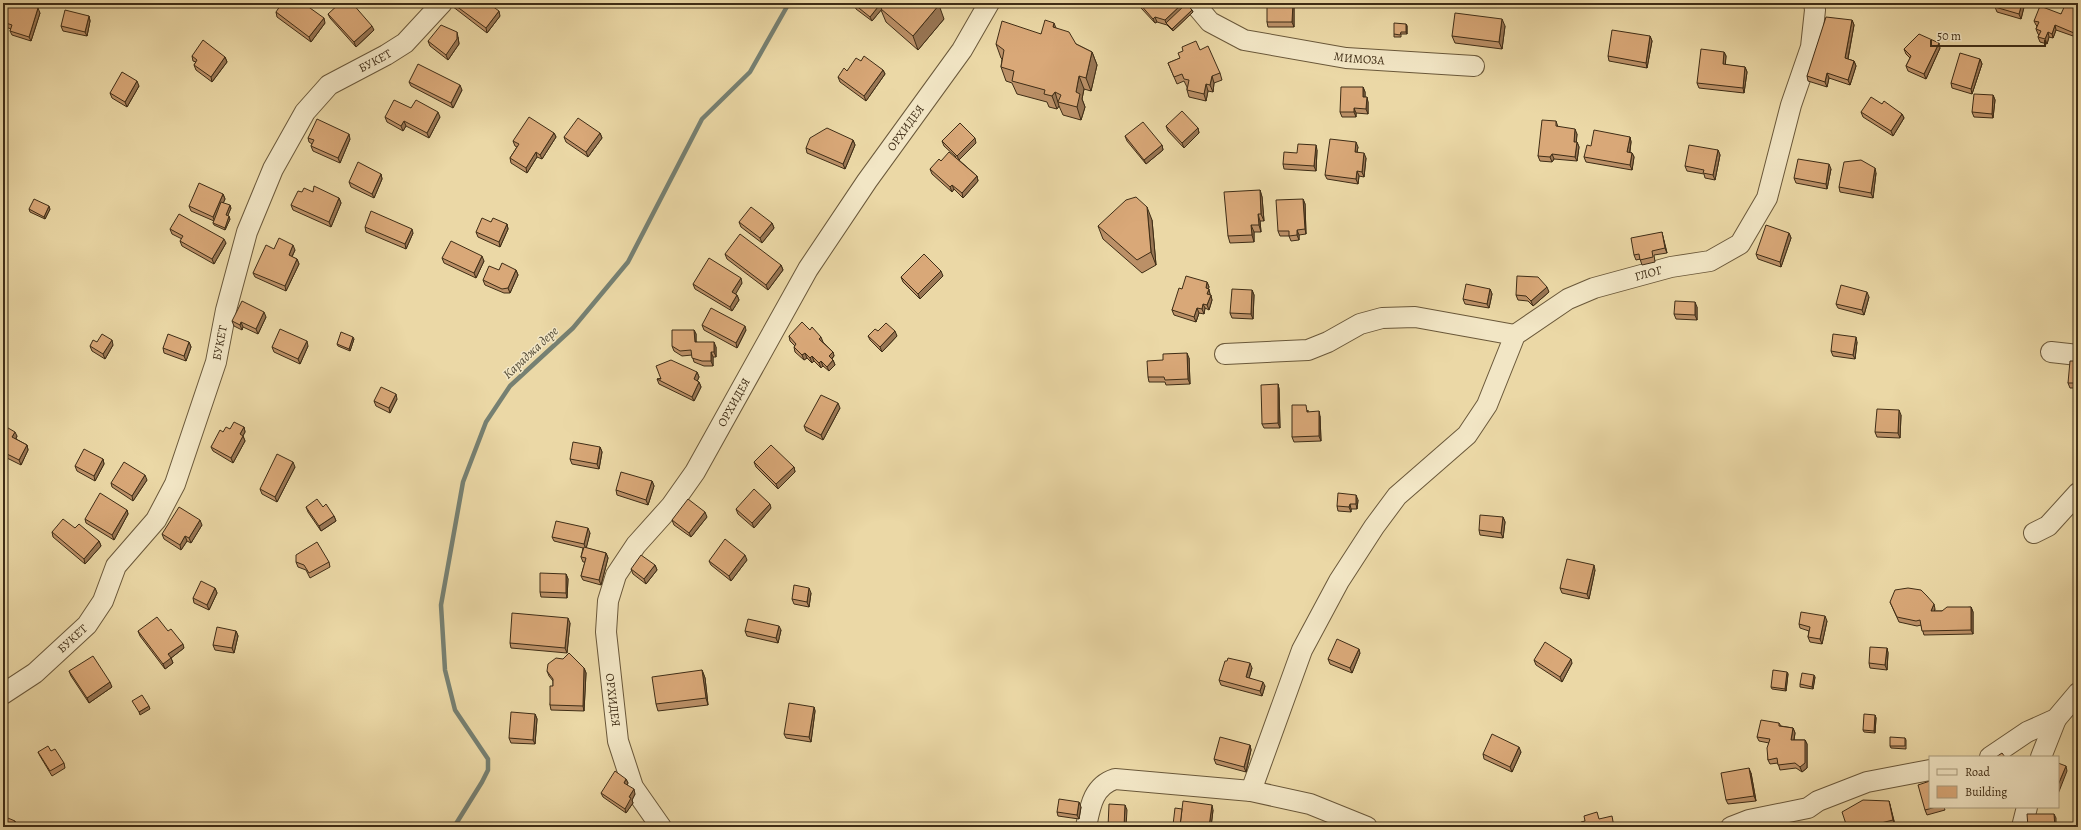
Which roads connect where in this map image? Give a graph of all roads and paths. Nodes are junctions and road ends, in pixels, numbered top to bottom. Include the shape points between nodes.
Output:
1 (442, 3) edge
2 (988, 3) edge
3 (1194, 3) edge
4 (1814, 3) edge
5 (1474, 66) dead end
6 (1515, 335) junction
7 (2051, 352) dead end
8 (1225, 354) dead end
9 (2078, 355) edge
10 (2078, 493) edge
11 (2034, 533) dead end
12 (2078, 693) edge
13 (3, 694) edge
14 (2056, 719) junction
15 (1991, 756) edge
16 (2041, 756) edge
17 (1929, 770) edge
18 (1251, 791) junction
19 (2027, 808) edge
20 (661, 827) edge
21 (1086, 827) edge
22 (1367, 827) edge
23 (1731, 827) edge
24 (2022, 827) edge

1 - 13 street, БУКЕТ via 405,43 329,85 305,112 273,169 247,232 226,310 216,362 175,484 156,520 116,566 103,601 87,625 35,673
2 - 20 street, ОРХИДЕЯ via 962,50 867,181 808,269 696,472 671,506 636,545 616,575 608,601 606,632 618,741 634,787
3 - 5 street, МИМОЗА via 1210,22 1244,40 1346,58
4 - 6 street, ГЛОГ via 1811,47 1791,105 1767,198 1740,244 1710,261 1671,266 1594,288 1568,299
6 - 8 street via 1415,317 1382,318 1360,324 1308,350
6 - 18 street via 1487,405 1467,435 1397,496 1374,526 1339,581 1302,650
7 - 9 street
10 - 11 street via 2048,526
12 - 14 street
14 - 15 street via 2027,732
14 - 16 street
17 - 23 street via 1867,782 1818,801 1808,808 1749,820
18 - 21 street via 1115,779 1099,787
18 - 22 street via 1310,804
19 - 24 street

